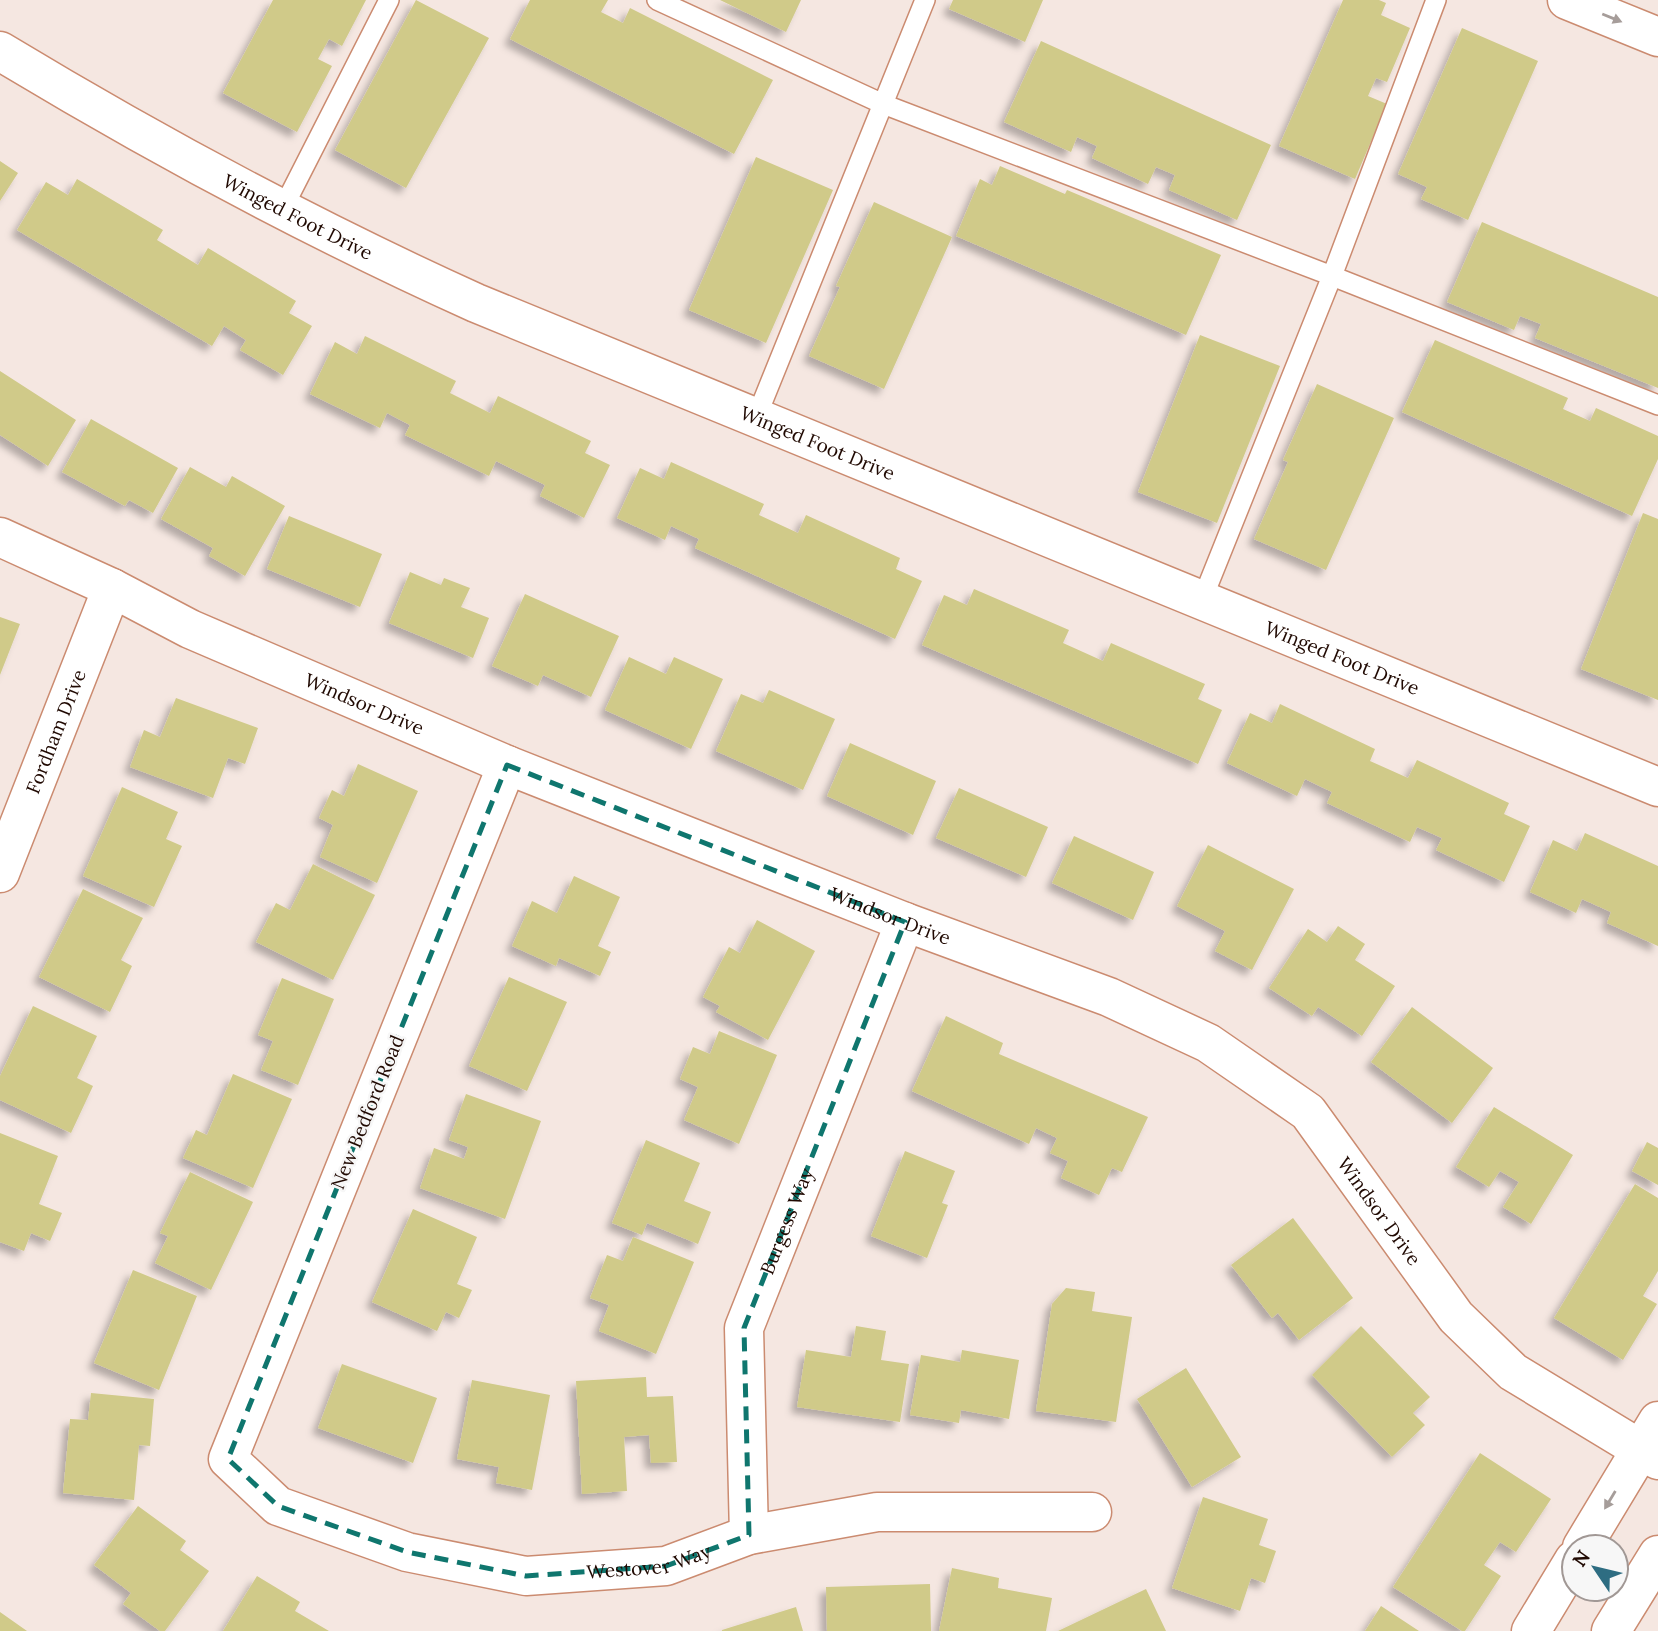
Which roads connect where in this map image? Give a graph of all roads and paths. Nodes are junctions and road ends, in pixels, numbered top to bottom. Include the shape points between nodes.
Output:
1 (389, 0) edge
2 (657, 0) edge
3 (925, 0) edge
4 (1436, 0) edge
5 (1567, 0) edge
6 (1658, 37) edge
7 (0, 51) edge
8 (883, 104) junction
9 (282, 210) junction
10 (1332, 276) junction
11 (1658, 405) edge
12 (756, 418) junction
13 (0, 537) edge
14 (112, 588) junction
15 (1202, 600) junction
16 (507, 765) junction
17 (1655, 777) edge
18 (0, 873) edge
19 (905, 922) junction
20 (1652, 1444) edge
21 (228, 1459) joint
22 (1092, 1512) dead end
23 (1592, 1533) edge
24 (749, 1535) junction
25 (1658, 1555) edge
26 (1560, 1583) edge
27 (1531, 1631) edge
28 (1611, 1631) edge

1 - 9 lane
2 - 8 lane
3 - 8 lane
4 - 10 lane
5 -> 6 street
7 - 9 street, Winged Foot Drive
8 - 10 lane
8 - 12 lane
9 - 12 street, Winged Foot Drive via 476,303
10 - 11 lane
10 - 15 lane
12 - 15 street, Winged Foot Drive
13 - 14 street, Windsor Drive
14 - 16 street, Windsor Drive via 190,629
14 - 18 street, Fordham Drive
15 - 17 street, Winged Foot Drive
16 - 19 street, Windsor Drive
16 - 21 street, New Bedford Road
19 - 20 street, Windsor Drive via 1109,998 1208,1042 1308,1112 1456,1317 1513,1372
19 - 24 street, Burgess Way via 744,1328
20 -> 23 street
21 - 24 street, Westover Way via 278,1506 407,1552 526,1576 666,1566
22 - 24 street, Westover Way via 877,1512
25 - 28 street
26 - 27 street

